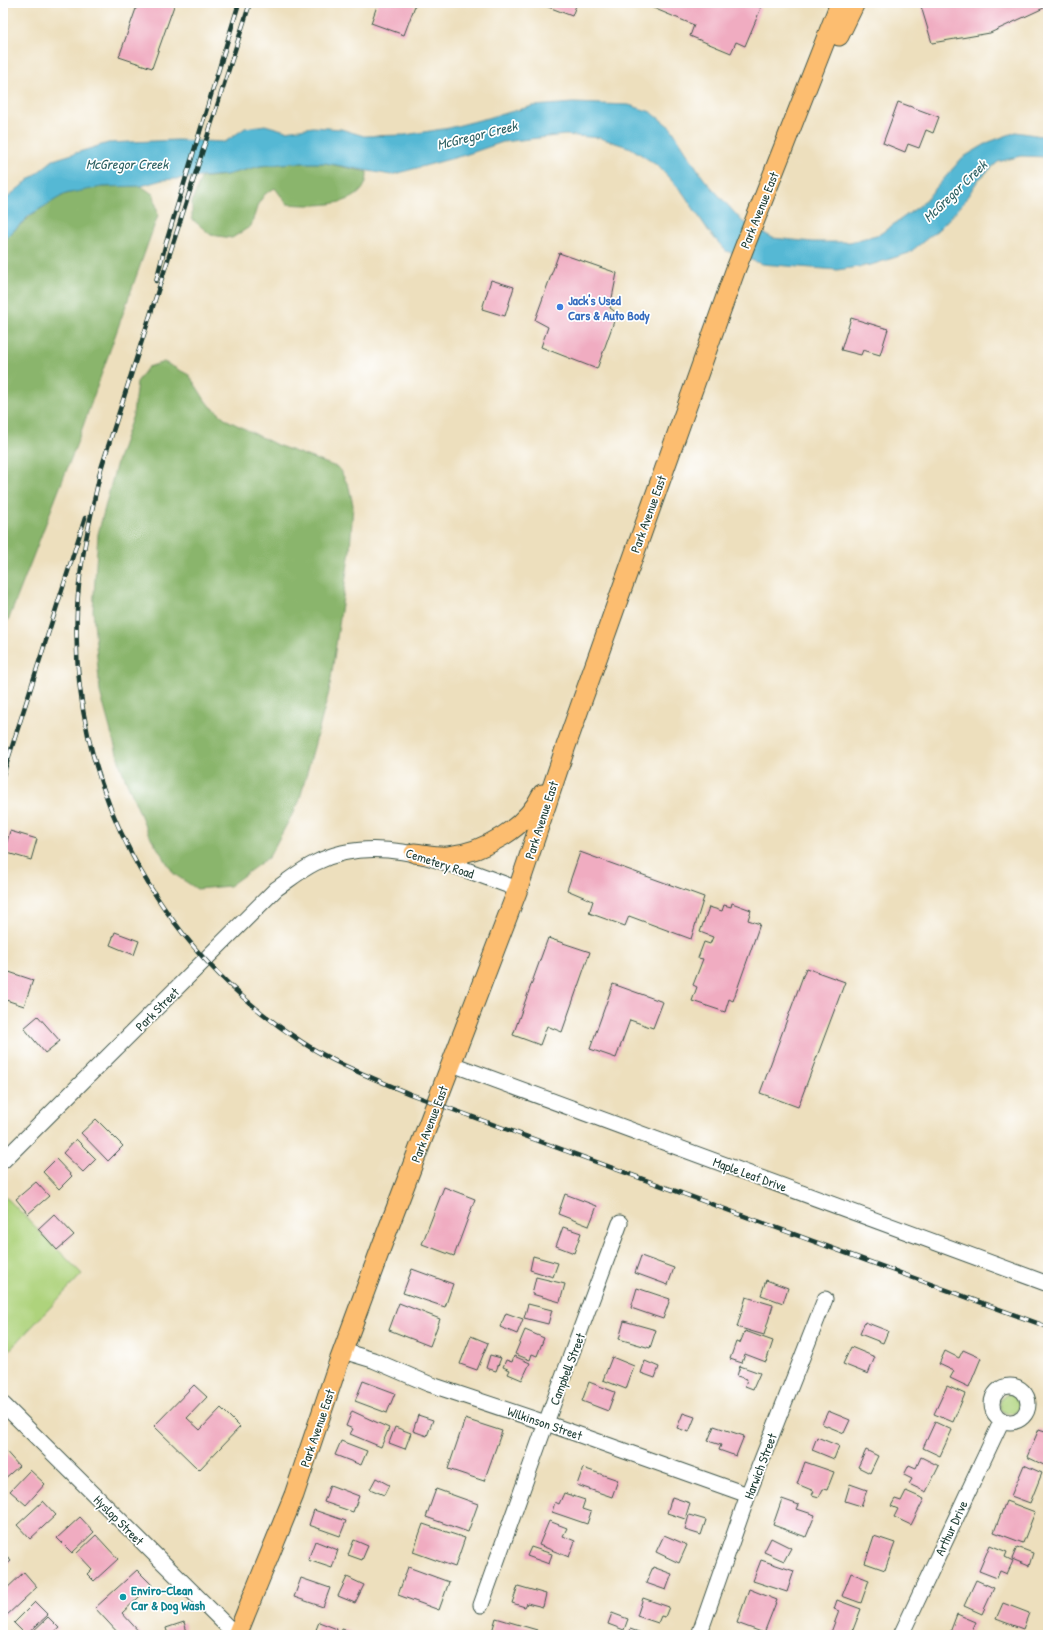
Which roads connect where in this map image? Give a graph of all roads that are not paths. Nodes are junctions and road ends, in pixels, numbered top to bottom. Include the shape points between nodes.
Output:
1 (840, 3) edge
2 (855, 3) edge
3 (793, 128) junction
4 (566, 746) junction
5 (414, 853) junction
6 (314, 863) joint
7 (518, 889) junction
8 (452, 1064) junction
9 (3, 1161) edge
10 (620, 1223) dead end
11 (1048, 1284) edge
12 (826, 1299) dead end
13 (343, 1351) junction
14 (3, 1404) edge
15 (1002, 1420) dead end
16 (546, 1423) junction
17 (748, 1494) junction
18 (481, 1605) dead end
19 (236, 1635) edge
20 (699, 1635) edge
21 (902, 1635) edge

1 - 3 main road, Park Avenue East
2 - 3 main road
3 - 4 main road, Park Avenue East via 735,271
4 - 5 main road via 537,806 509,832 472,850 447,856
4 - 7 main road, Park Avenue East
5 - 6 street, Cemetery Road via 403,850 367,850 334,855
5 - 7 street, Cemetery Road
6 - 9 street, Park Street via 276,889
7 - 8 main road, Park Avenue East
8 - 11 street, Maple Leaf Drive
8 - 13 main road, Park Avenue East
10 - 16 street, Campbell Street
12 - 17 street, Harwich Street
13 - 16 street, Wilkinson Street via 373,1360 429,1384
13 - 19 main road, Park Avenue East via 294,1494
14 - 19 street, Hyslop Street
15 - 21 street, Arthur Drive
16 - 17 street, Wilkinson Street
16 - 18 street, Campbell Street
17 - 20 street, Harwich Street

